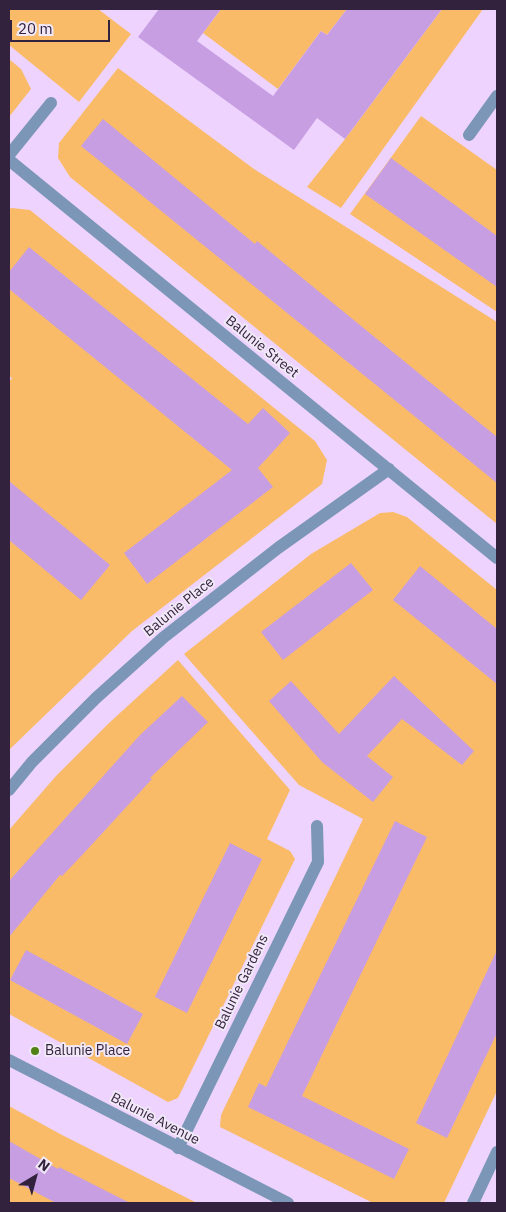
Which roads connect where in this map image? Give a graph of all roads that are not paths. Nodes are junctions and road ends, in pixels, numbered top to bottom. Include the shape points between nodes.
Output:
1 (497, 96) edge
2 (51, 103) dead end
3 (469, 135) dead end
4 (9, 155) edge
5 (9, 160) edge
6 (388, 470) junction
7 (497, 558) edge
8 (9, 790) edge
9 (316, 826) dead end
10 (9, 1060) edge
11 (178, 1148) junction
12 (497, 1152) edge
13 (288, 1203) edge
14 (473, 1203) edge

1 - 3 street
2 - 4 street
5 - 6 street, Balunie Street
6 - 7 street, Balunie Street
6 - 8 street, Balunie Place via 278,548 164,637 96,698 32,762
9 - 11 street, Balunie Gardens via 318,862
10 - 11 street, Balunie Avenue
11 - 13 street, Balunie Avenue
12 - 14 street

